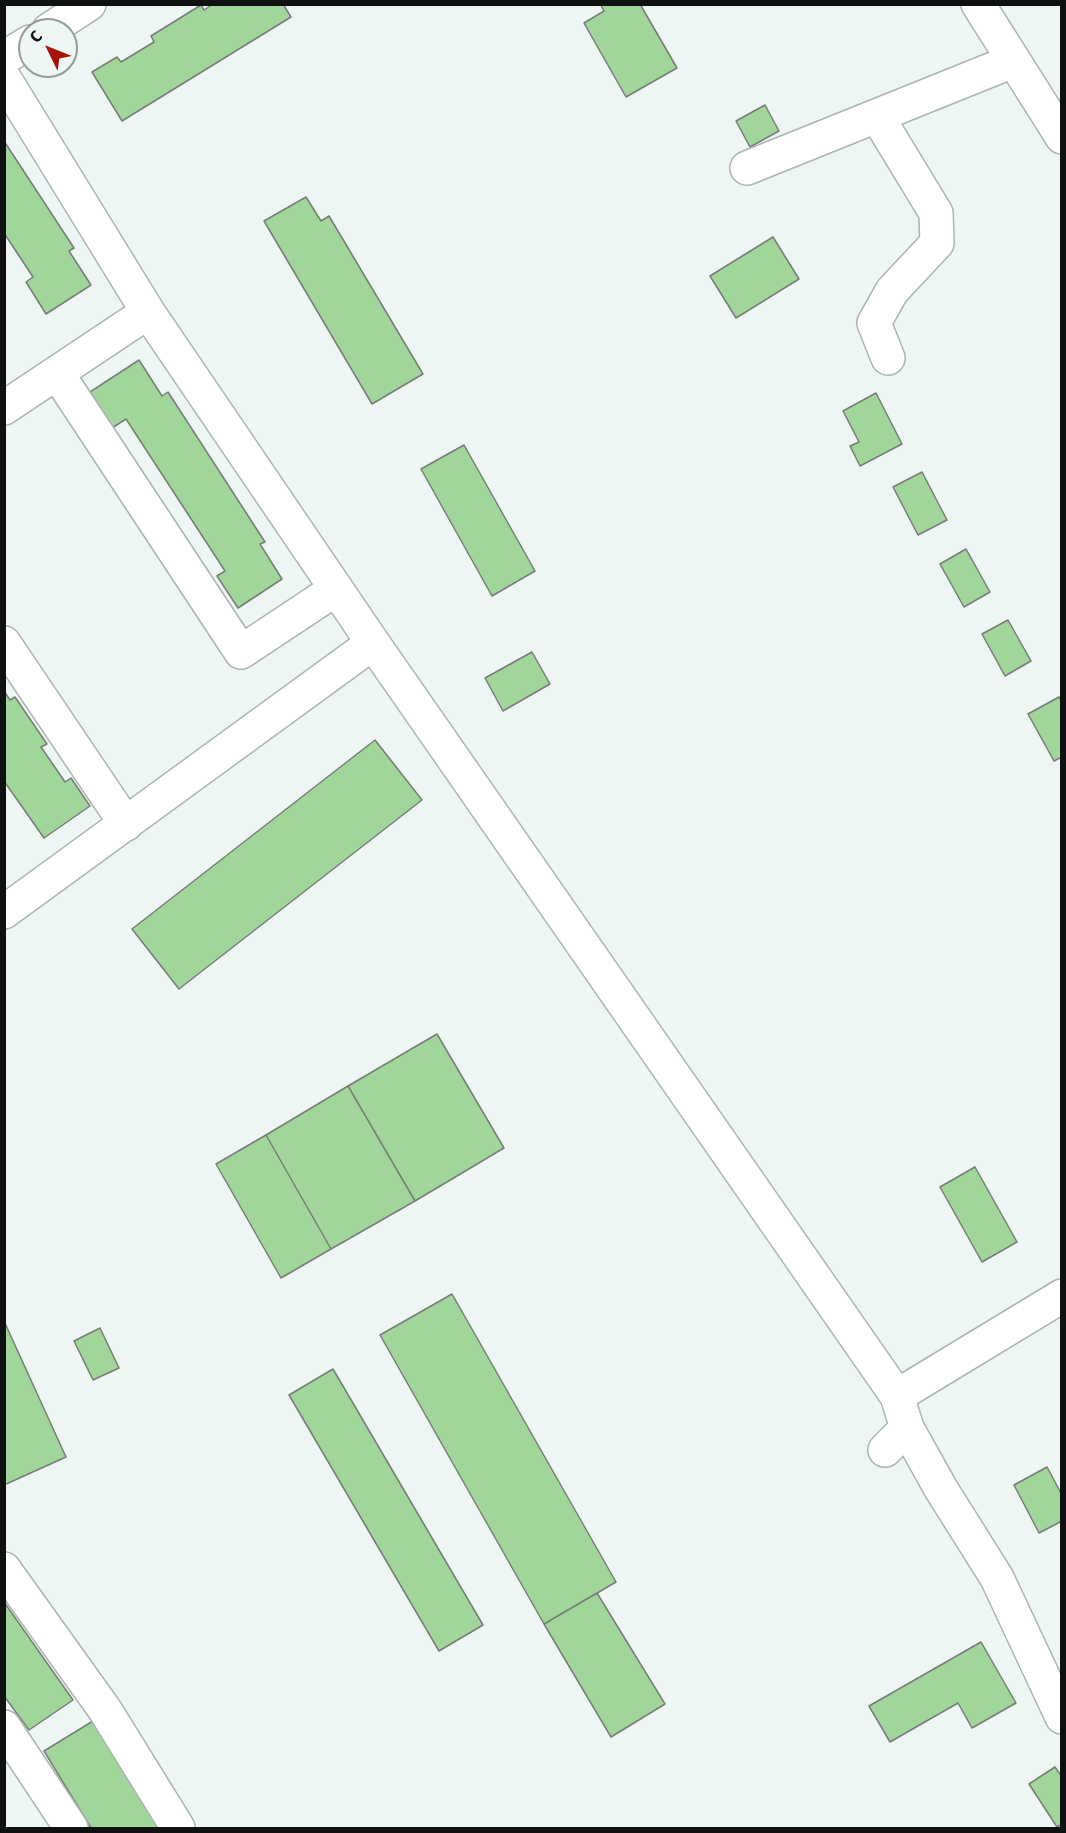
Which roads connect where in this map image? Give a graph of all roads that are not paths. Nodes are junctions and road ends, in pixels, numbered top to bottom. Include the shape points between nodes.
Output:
1 (89, 4) edge
2 (978, 4) edge
3 (67, 18) edge
4 (18, 49) edge
5 (4, 58) edge
6 (1013, 61) junction
7 (4, 78) edge
8 (877, 116) junction
9 (1062, 136) edge
10 (747, 168) dead end
11 (148, 312) junction
12 (888, 358) dead end
13 (57, 373) junction
14 (4, 408) edge
15 (336, 589) junction
16 (4, 643) edge
17 (373, 643) junction
18 (126, 824) junction
19 (7, 905) edge
20 (1062, 1296) edge
21 (897, 1396) junction
22 (4, 1569) edge
23 (1062, 1717) edge
24 (4, 1727) edge
25 (71, 1828) edge
26 (178, 1828) edge

1 - 3 street
2 - 6 street
4 - 5 street
6 - 8 street
6 - 9 street
7 - 11 street
8 - 10 street
8 - 12 street via 936,213 937,243 892,291 874,323
11 - 13 street
11 - 15 street
13 - 14 street
13 - 15 street via 241,652
15 - 17 street
16 - 18 street
17 - 18 street
17 - 21 street
18 - 19 street
20 - 21 street
21 - 23 street via 896,1439 941,1489 997,1578
22 - 26 street via 105,1710
24 - 25 street

